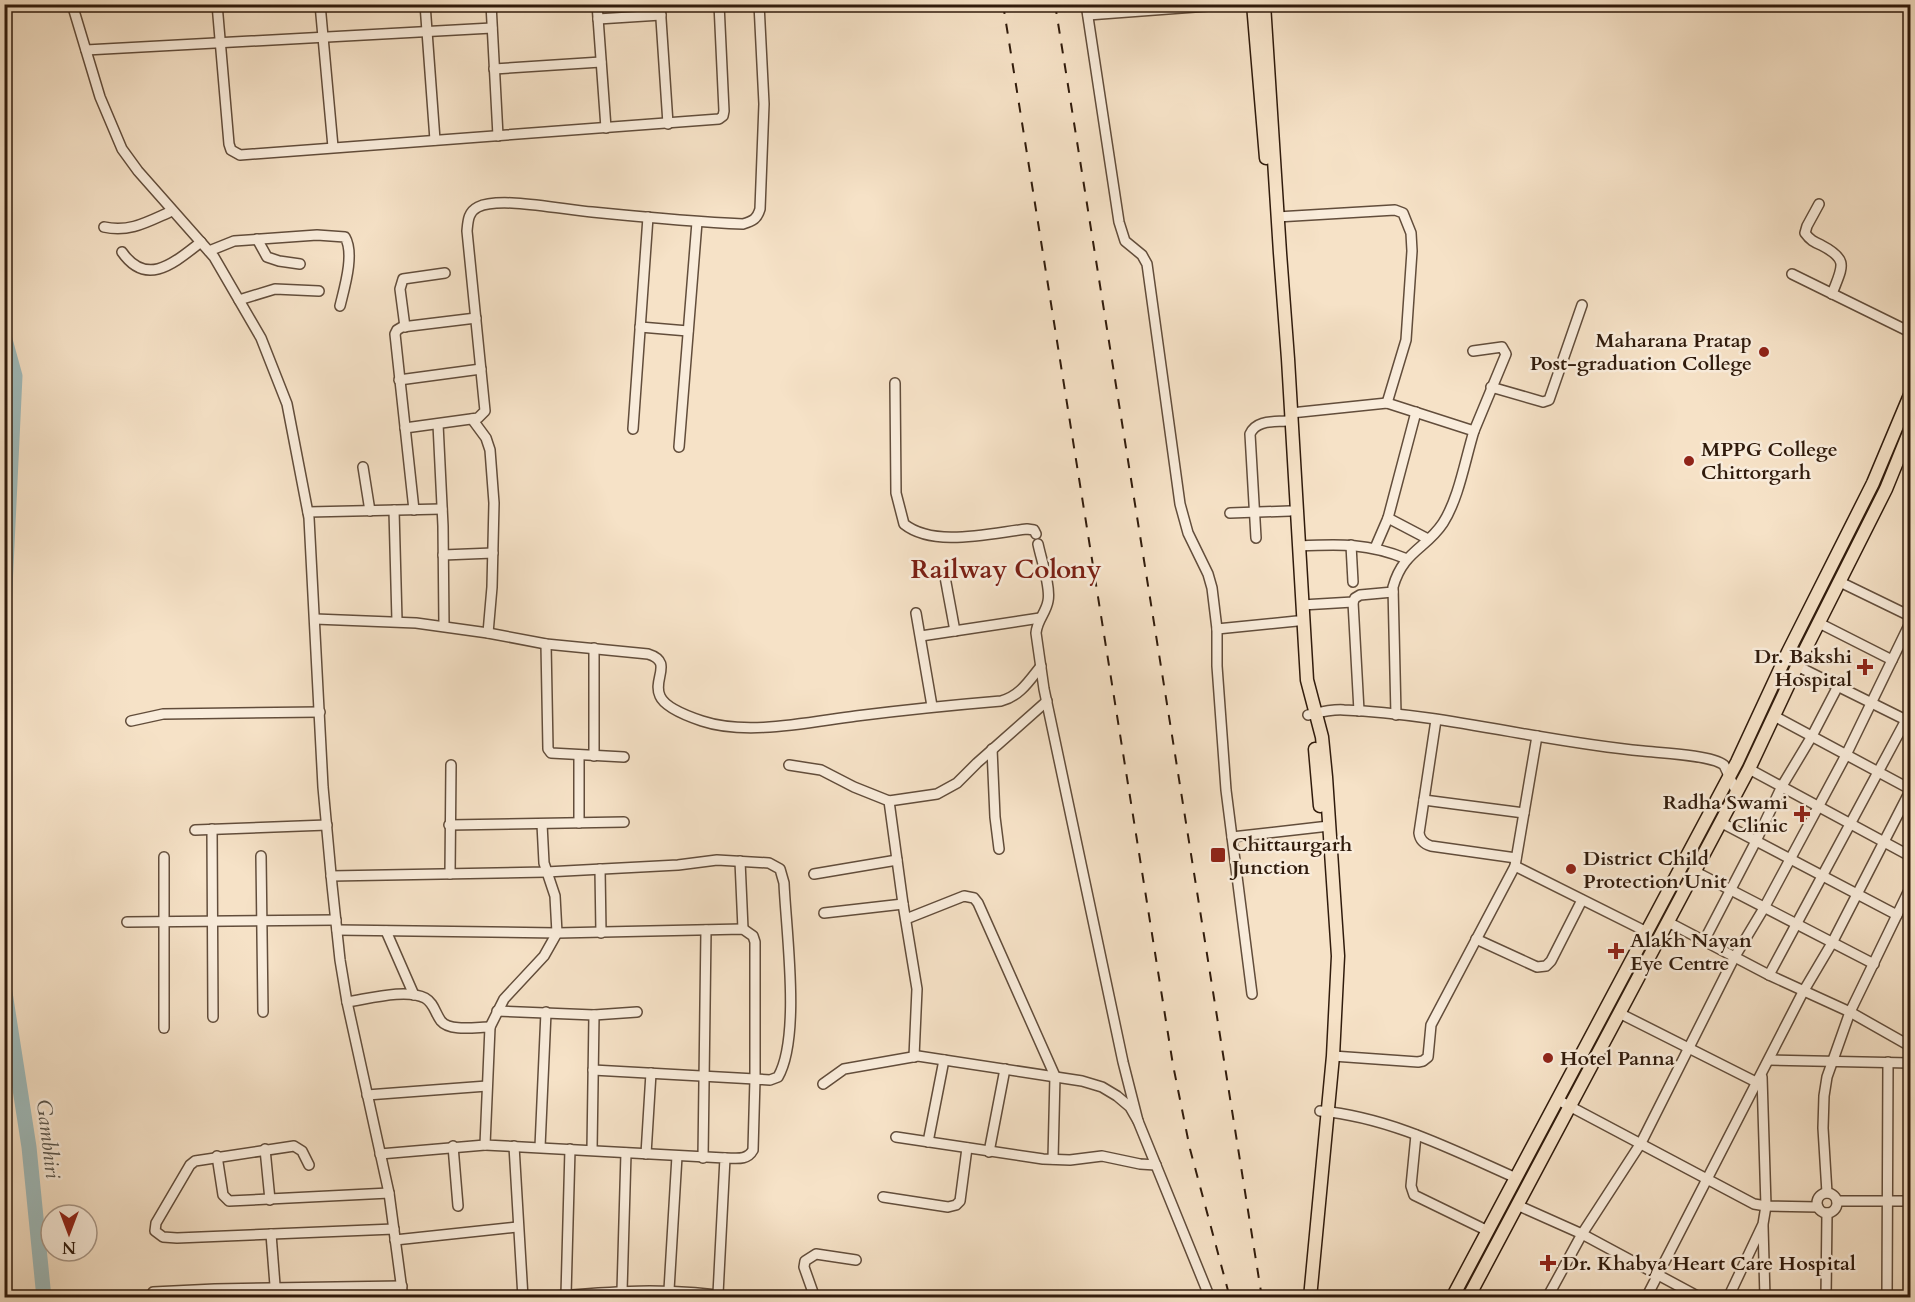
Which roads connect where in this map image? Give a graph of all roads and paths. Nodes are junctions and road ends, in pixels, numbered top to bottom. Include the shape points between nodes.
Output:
1 (72, 4) edge
2 (217, 4) edge
3 (320, 4) edge
4 (425, 4) edge
5 (490, 4) edge
6 (597, 4) edge
7 (660, 4) edge
8 (719, 4) edge
9 (759, 4) edge
10 (1086, 4) edge
11 (1235, 4) edge
12 (1253, 4) edge
13 (1264, 4) edge
14 (661, 15) junction
15 (1088, 15) junction
16 (598, 19) junction
17 (492, 28) junction
18 (427, 31) junction
19 (322, 37) junction
20 (219, 43) junction
21 (86, 50) junction
22 (601, 62) junction
23 (494, 69) junction
24 (668, 124) junction
25 (606, 128) junction
26 (498, 136) junction
27 (435, 140) junction
28 (333, 147) junction
29 (1819, 204) dead end
30 (172, 211) junction
31 (648, 217) junction
32 (1277, 217) junction
33 (697, 222) junction
34 (104, 227) dead end
35 (257, 239) junction
36 (201, 242) junction
37 (209, 251) junction
38 (122, 252) dead end
39 (300, 264) dead end
40 (445, 273) dead end
41 (1792, 274) dead end
42 (319, 291) dead end
43 (1832, 294) junction
44 (239, 300) junction
45 (1582, 305) dead end
46 (340, 306) dead end
47 (476, 318) junction
48 (405, 327) junction
49 (640, 327) junction
50 (688, 331) junction
51 (1911, 332) edge
52 (1473, 351) dead end
53 (482, 369) junction
54 (399, 380) junction
55 (895, 383) dead end
56 (1491, 387) junction
57 (1911, 395) edge
58 (1387, 403) junction
59 (1416, 412) junction
60 (1289, 417) junction
61 (472, 419) junction
62 (438, 424) junction
63 (405, 428) junction
64 (633, 429) dead end
65 (1911, 430) edge
66 (1474, 431) junction
67 (679, 447) dead end
68 (363, 467) dead end
69 (442, 509) junction
70 (394, 510) junction
71 (414, 510) junction
72 (370, 511) junction
73 (1290, 511) junction
74 (1254, 512) junction
75 (308, 513) junction
76 (1230, 513) dead end
77 (1388, 518) junction
78 (1256, 538) dead end
79 (1428, 539) junction
80 (1351, 545) junction
81 (1299, 546) junction
82 (1375, 548) junction
83 (493, 553) junction
84 (443, 555) junction
85 (1407, 559) junction
86 (945, 578) dead end
87 (1353, 582) dead end
88 (1840, 582) junction
89 (1393, 592) junction
90 (1353, 602) junction
91 (1302, 605) junction
92 (916, 613) dead end
93 (1911, 616) edge
94 (1040, 618) junction
95 (315, 619) junction
96 (397, 621) junction
97 (1297, 621) junction
98 (1819, 623) junction
99 (1911, 623) edge
100 (444, 626) junction
101 (1217, 629) junction
102 (955, 631) junction
103 (488, 633) junction
104 (921, 636) junction
105 (546, 644) junction
106 (594, 648) junction
107 (1892, 660) junction
108 (1041, 666) junction
109 (1797, 666) junction
110 (1838, 686) junction
111 (1047, 700) junction
112 (1872, 702) junction
113 (932, 706) junction
114 (1359, 711) junction
115 (320, 712) junction
116 (1312, 714) junction
117 (1396, 715) junction
118 (1774, 716) junction
119 (1436, 720) junction
120 (131, 721) dead end
121 (1909, 721) edge
122 (1537, 736) junction
123 (1812, 736) junction
124 (992, 749) junction
125 (579, 755) junction
126 (1846, 755) junction
127 (594, 756) junction
128 (624, 757) dead end
129 (451, 765) dead end
130 (789, 765) dead end
131 (1749, 769) junction
132 (1880, 772) junction
133 (1730, 775) junction
134 (1782, 786) junction
135 (1911, 790) edge
136 (1736, 791) junction
137 (1424, 800) junction
138 (889, 801) junction
139 (1819, 806) junction
140 (1524, 813) junction
141 (624, 822) dead end
142 (1720, 822) junction
143 (579, 823) junction
144 (1850, 823) junction
145 (542, 824) junction
146 (327, 825) junction
147 (449, 825) junction
148 (1325, 826) junction
149 (212, 829) junction
150 (195, 830) dead end
151 (1232, 837) junction
152 (1756, 841) junction
153 (1884, 842) junction
154 (999, 849) dead end
155 (261, 856) dead end
156 (1911, 856) edge
157 (164, 857) dead end
158 (1790, 858) junction
159 (897, 860) junction
160 (740, 861) junction
161 (1515, 862) junction
162 (600, 869) junction
163 (1694, 871) junction
164 (546, 872) junction
165 (450, 874) junction
166 (814, 874) dead end
167 (331, 876) junction
168 (1823, 876) junction
169 (1911, 888) edge
170 (1731, 890) junction
171 (1857, 894) junction
172 (1582, 900) junction
173 (903, 904) junction
174 (1764, 908) junction
175 (824, 913) dead end
176 (1897, 915) junction
177 (906, 919) junction
178 (262, 920) junction
179 (164, 921) junction
180 (212, 921) junction
181 (127, 922) dead end
182 (1668, 922) junction
183 (1797, 924) junction
184 (336, 925) junction
185 (743, 929) junction
186 (706, 930) junction
187 (386, 931) junction
188 (1647, 932) junction
189 (557, 933) junction
190 (601, 933) junction
191 (1476, 939) junction
192 (1704, 941) junction
193 (1832, 943) junction
194 (1734, 958) junction
195 (1874, 964) junction
196 (1769, 975) junction
197 (1803, 992) junction
198 (1252, 994) dead end
199 (414, 995) junction
200 (347, 1002) junction
201 (497, 1011) junction
202 (263, 1012) dead end
203 (546, 1012) junction
204 (637, 1012) dead end
205 (1850, 1012) junction
206 (1619, 1013) junction
207 (594, 1015) junction
208 (213, 1017) dead end
209 (490, 1027) junction
210 (164, 1028) dead end
211 (1910, 1046) edge
212 (1688, 1049) junction
213 (1333, 1056) junction
214 (914, 1057) junction
215 (944, 1060) junction
216 (1769, 1060) junction
217 (1833, 1060) junction
218 (1888, 1062) junction
219 (1911, 1063) edge
220 (1005, 1069) junction
221 (593, 1070) junction
222 (651, 1073) junction
223 (705, 1076) junction
224 (1055, 1076) junction
225 (755, 1078) junction
226 (1760, 1080) junction
227 (823, 1084) dead end
228 (487, 1086) junction
229 (367, 1095) junction
230 (1558, 1100) junction
231 (1570, 1107) junction
232 (1323, 1112) junction
233 (1138, 1121) junction
234 (1416, 1135) junction
235 (896, 1137) dead end
236 (928, 1142) junction
237 (1641, 1143) junction
238 (485, 1145) junction
239 (453, 1146) junction
240 (514, 1146) junction
241 (540, 1147) junction
242 (967, 1148) junction
243 (265, 1149) junction
244 (570, 1149) junction
245 (592, 1150) junction
246 (989, 1152) junction
247 (626, 1153) junction
248 (380, 1154) junction
249 (646, 1154) junction
250 (217, 1156) junction
251 (677, 1156) junction
252 (703, 1158) junction
253 (725, 1158) junction
254 (1053, 1160) junction
255 (309, 1165) dead end
256 (1156, 1165) junction
257 (1516, 1178) junction
258 (1707, 1178) junction
259 (389, 1193) junction
260 (1827, 1193) junction
261 (882, 1197) dead end
262 (270, 1200) junction
263 (1837, 1201) junction
264 (1911, 1201) edge
265 (1886, 1202) junction
266 (1518, 1205) junction
267 (458, 1206) dead end
268 (1766, 1206) junction
269 (1823, 1210) junction
270 (1763, 1224) junction
271 (517, 1227) junction
272 (394, 1229) junction
273 (1488, 1231) junction
274 (1582, 1233) junction
275 (271, 1234) junction
276 (395, 1240) junction
277 (856, 1260) dead end
278 (1658, 1274) junction
279 (402, 1286) junction
280 (669, 1290) junction
281 (622, 1291) junction
282 (153, 1292) dead end
283 (215, 1293) edge
284 (276, 1293) edge
285 (718, 1294) junction
286 (566, 1295) junction
287 (590, 1295) edge
288 (403, 1298) edge
289 (523, 1298) edge
290 (534, 1298) edge
291 (737, 1298) edge
292 (815, 1298) edge
293 (1210, 1298) edge
294 (1302, 1298) edge
295 (1310, 1298) edge
296 (1452, 1298) edge
297 (1468, 1298) edge
298 (1547, 1298) edge
299 (1646, 1298) edge
300 (1701, 1298) edge
301 (1728, 1298) edge
302 (1765, 1298) edge
303 (1826, 1298) edge
304 (1887, 1298) edge

1 - 21 street
2 - 20 street
3 - 19 street
4 - 18 street
5 - 17 street
6 - 16 street
7 - 14 street
8 - 24 street via 723,116 712,121
9 - 33 street via 764,104 760,209 752,222 743,224
10 - 15 street
11 - 15 street
12 - 60 main road
13 - 32 main road
14 - 16 street
14 - 24 street
15 - 101 street via 1119,222 1125,241 1147,264 1180,504 1188,533 1208,574
16 - 22 street
17 - 18 street
17 - 23 street
18 - 19 street
18 - 27 street
19 - 20 street
19 - 28 street
20 - 21 street
20 - 28 street via 229,144 235,154
21 - 30 street via 122,149
22 - 23 street
22 - 25 street
23 - 26 street
24 - 25 street
25 - 26 street
26 - 27 street
27 - 28 street
29 - 43 street via 1805,233 1839,256 1841,269
30 - 34 street via 132,228
30 - 36 street
31 - 33 street
31 - 47 street via 513,204 479,207 468,218 467,231
31 - 49 street
32 - 58 street via 1395,210 1403,213 1411,233 1412,251 1406,340
32 - 60 main road
33 - 50 street
35 - 37 street via 234,241
35 - 39 street via 272,260
35 - 46 street via 345,237 347,273
36 - 37 street
36 - 38 street via 175,262 152,270 135,266
37 - 44 street
40 - 48 street via 403,279 400,289
41 - 43 street
42 - 44 street via 275,289
43 - 51 street
44 - 75 street via 261,339 287,404
45 - 56 street via 1549,400 1543,402
47 - 48 street
47 - 53 street
48 - 54 street via 397,330 394,340
49 - 50 street
49 - 64 street
50 - 67 street
52 - 56 street via 1498,347 1505,350
53 - 54 street
53 - 61 street via 485,411
54 - 63 street
55 - 94 street via 896,493 904,524 921,535 937,537 1034,530 1049,598
56 - 66 street
57 - 133 main road via 1869,493
58 - 59 street
58 - 60 street
59 - 66 street
59 - 77 street
60 - 73 main road
60 - 74 street via 1251,430
60 - 81 main road
61 - 62 street
61 - 83 street via 490,450
62 - 63 street
62 - 69 street
63 - 71 street
65 - 88 main road
66 - 79 street via 1451,507 1442,525
68 - 72 street
69 - 71 street
69 - 84 street
70 - 71 street
70 - 72 street
70 - 96 street
72 - 75 street
73 - 74 street
73 - 97 main road
74 - 76 street
74 - 78 street
75 - 95 street
77 - 79 street
77 - 82 street
79 - 85 street
80 - 81 street
80 - 82 street
80 - 87 street
81 - 91 main road
82 - 85 street
83 - 84 street
83 - 103 street
84 - 100 street
85 - 89 street via 1397,574
86 - 102 street
88 - 93 street
88 - 98 main road
89 - 90 street via 1360,595
89 - 117 street
90 - 91 street
90 - 114 street
91 - 116 main road
92 - 104 street
94 - 102 street
94 - 108 street via 1036,633
95 - 96 street
95 - 115 street
96 - 100 street
97 - 101 street
97 - 116 main road via 1301,681
98 - 107 street
98 - 109 main road
99 - 107 street
100 - 103 street
101 - 151 street
102 - 104 street
103 - 105 street
104 - 113 street
105 - 106 street
105 - 125 street via 548,749 555,754
106 - 113 street via 656,656 662,666 658,690 665,703 718,724 761,728
106 - 127 street
107 - 112 street
108 - 111 street
108 - 113 street via 1022,690 1009,699
109 - 110 street
109 - 118 main road
110 - 112 street
110 - 123 street
111 - 124 street
111 - 233 street
112 - 121 street
112 - 126 street
114 - 116 street via 1325,710
114 - 117 street
115 - 120 street via 163,714
115 - 146 street
116 - 148 main road
117 - 119 street
118 - 123 street
118 - 131 main road
119 - 122 street
119 - 137 street
121 - 132 street
122 - 133 street via 1709,759 1720,762
122 - 140 street
123 - 126 street
123 - 134 street
124 - 138 street via 945,791
124 - 154 street
125 - 127 street
125 - 143 street
126 - 132 street
126 - 139 street
127 - 128 street
129 - 147 street
130 - 138 street via 831,774
131 - 134 street
131 - 136 main road
132 - 135 street
132 - 144 street
133 - 136 street
133 - 188 main road
134 - 139 street
134 - 152 street
135 - 153 street
136 - 142 main road
137 - 140 street
137 - 161 street via 1419,833 1426,844
138 - 159 street
139 - 144 street
139 - 158 street
140 - 161 street
141 - 143 street
142 - 152 street
142 - 163 main road
143 - 145 street
144 - 153 street
144 - 168 street
145 - 147 street
145 - 164 street
146 - 149 street
146 - 167 street
147 - 165 street
148 - 151 street
148 - 213 main road via 1338,956
148 - 232 main road via 1330,986
149 - 150 street
149 - 180 street
151 - 198 street
152 - 158 street
152 - 170 street
153 - 156 street
153 - 171 street
155 - 178 street
157 - 179 street
158 - 168 street
158 - 174 street
159 - 166 street
159 - 173 street
160 - 162 street
160 - 185 street
160 - 225 street via 774,865 780,870 783,883 791,1021 787,1054 778,1077
161 - 172 street
161 - 191 street
162 - 164 street
162 - 190 street
163 - 170 street
163 - 182 main road
164 - 165 street
164 - 189 street via 555,896
165 - 167 street
167 - 184 street
168 - 171 street
168 - 183 street
169 - 176 street
170 - 174 street
170 - 192 street
171 - 176 street
171 - 193 street
172 - 188 street
172 - 191 street via 1546,966 1537,967
173 - 175 street
173 - 177 street
174 - 183 street
174 - 194 street
176 - 195 street
177 - 214 street via 917,989
177 - 224 street via 957,897 974,898
178 - 180 street
178 - 184 street
178 - 202 street
179 - 180 street
179 - 181 street
179 - 210 street
180 - 208 street
182 - 192 street
182 - 206 main road
183 - 193 street
183 - 196 street
184 - 187 street
184 - 200 street
185 - 186 street
185 - 225 street via 755,942
186 - 190 street
186 - 223 street
187 - 189 street
187 - 199 street
188 - 230 main road
189 - 190 street
189 - 201 street via 544,956
191 - 213 street via 1431,1025 1426,1059 1418,1062
192 - 194 street
193 - 195 street
193 - 197 street
194 - 196 street
194 - 212 street
195 - 205 street
196 - 197 street
197 - 205 street
197 - 216 street
199 - 200 street
199 - 209 street via 431,1003 448,1026
200 - 229 street
201 - 203 street
201 - 209 street
203 - 207 street
203 - 241 street
204 - 207 street
205 - 211 street
205 - 217 street
206 - 212 street
206 - 231 main road
207 - 221 street
209 - 228 street
212 - 226 street
212 - 237 street
213 - 232 main road
214 - 215 street
214 - 227 street via 844,1069
215 - 220 street
215 - 236 street
216 - 217 street
216 - 226 street
217 - 218 street
217 - 260 street via 1824,1096
218 - 219 street
218 - 265 street
220 - 224 street
220 - 246 street
221 - 222 street
221 - 245 street
222 - 223 street
222 - 249 street
223 - 225 street
223 - 252 street
224 - 233 street via 1102,1087 1130,1107
224 - 254 street
225 - 253 street via 753,1150 747,1157
226 - 258 street
226 - 268 street
228 - 229 street
228 - 238 street
229 - 248 street
230 - 231 street
230 - 257 main road
231 - 237 street
231 - 266 main road
232 - 234 street via 1379,1122
232 - 294 main road
232 - 295 main road
233 - 256 street
234 - 257 street
234 - 273 street via 1411,1185 1414,1195
235 - 236 street
236 - 242 street
237 - 258 street
237 - 274 street
238 - 239 street
238 - 240 street
239 - 248 street
239 - 267 street
240 - 241 street
240 - 271 street
241 - 244 street
242 - 246 street
242 - 261 street via 960,1201 956,1205
243 - 250 street
243 - 255 street via 298,1147
243 - 262 street
244 - 245 street
244 - 286 street
245 - 247 street
246 - 254 street
247 - 249 street
247 - 281 street
248 - 259 street
249 - 251 street
250 - 262 street via 225,1199
250 - 275 street via 190,1165 155,1231 163,1237 177,1238
251 - 252 street
251 - 280 street
252 - 253 street
253 - 285 street
254 - 256 street via 1102,1156
256 - 293 street
257 - 273 main road
258 - 268 street via 1754,1204
258 - 278 street
259 - 262 street
259 - 272 street
260 - 263 street
260 - 269 street via 1819,1197
263 - 265 street
263 - 269 street via 1836,1208
264 - 265 street
265 - 304 street
266 - 274 street
266 - 297 main road
268 - 269 street
268 - 270 street
269 - 303 street
270 - 301 street
270 - 302 street
271 - 276 street
271 - 289 street
272 - 275 street
272 - 276 street
273 - 296 main road
274 - 278 street
274 - 298 street
275 - 284 street
276 - 279 street
277 - 292 street via 816,1254 809,1257 804,1267
278 - 299 street
278 - 300 street
279 - 284 street
279 - 288 street
280 - 281 street
280 - 285 street
281 - 287 street
282 - 283 street
283 - 284 street
285 - 291 street
286 - 287 street
286 - 290 street

